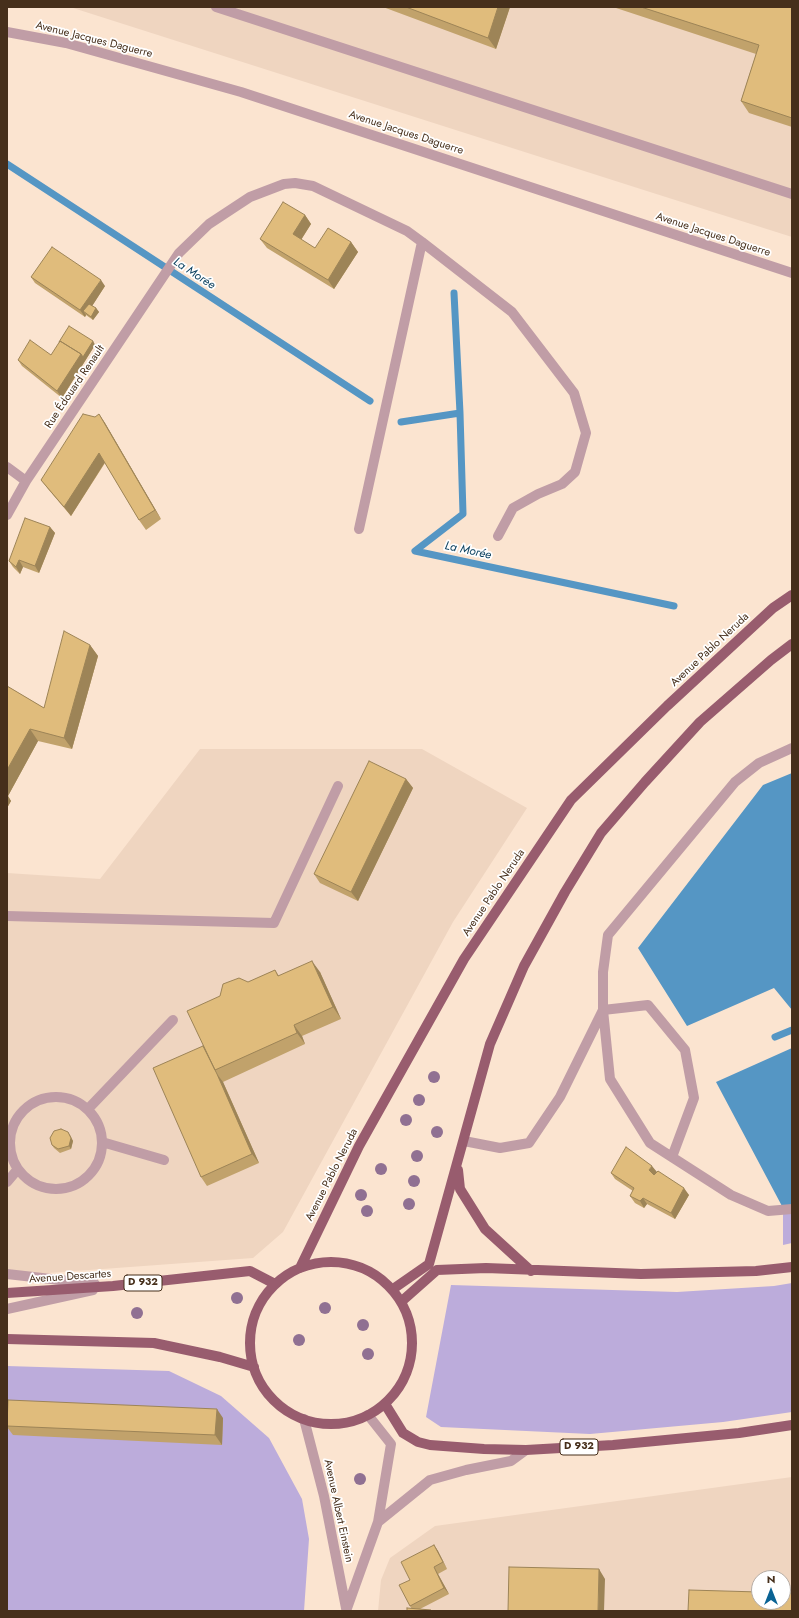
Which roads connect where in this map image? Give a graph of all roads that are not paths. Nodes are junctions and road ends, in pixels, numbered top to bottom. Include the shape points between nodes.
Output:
1 (216, 7) edge
2 (7, 32) edge
3 (792, 194) edge
4 (422, 242) junction
5 (792, 273) edge
6 (7, 467) edge
7 (26, 482) junction
8 (7, 515) edge
9 (359, 529) dead end
10 (498, 536) dead end
11 (792, 595) edge
12 (792, 644) edge
13 (792, 748) edge
14 (338, 786) dead end
15 (7, 916) edge
16 (603, 1010) junction
17 (173, 1020) dead end
18 (88, 1109) junction
19 (11, 1121) edge
20 (464, 1141) junction
21 (102, 1142) junction
22 (672, 1157) junction
23 (164, 1160) dead end
24 (458, 1164) junction
25 (18, 1169) junction
26 (7, 1182) edge
27 (792, 1210) edge
28 (792, 1267) edge
29 (300, 1268) junction
30 (532, 1271) junction
31 (7, 1274) edge
32 (275, 1284) junction
33 (113, 1286) junction
34 (393, 1289) junction
35 (7, 1293) edge
36 (402, 1301) junction
37 (7, 1309) edge
38 (7, 1339) edge
39 (254, 1367) junction
40 (385, 1404) junction
41 (368, 1415) junction
42 (304, 1419) junction
43 (792, 1425) edge
44 (526, 1450) junction
45 (378, 1522) junction
46 (346, 1610) edge

1 - 3 street
2 - 5 street, Avenue Jacques Daguerre via 66,43 241,92
4 - 7 street, Rue Édouard Renault via 407,231 313,186 295,182 250,197 209,224 179,253
4 - 9 street
4 - 10 street, Rue Édouard Renault via 512,312 574,393 586,433 575,472 562,484 513,508
6 - 7 street
7 - 8 street, Rue Édouard Renault
11 - 29 main road, Avenue Pablo Neruda via 773,608 667,706 571,800 464,959 359,1146
12 - 20 main road via 700,722 601,834 524,966 490,1044
13 - 16 street via 760,763 735,782 608,935 603,972
14 - 15 street via 274,923
16 - 20 street via 560,1097 529,1143 500,1148
16 - 22 street via 610,1079 650,1143
16 - 22 street via 648,1005 685,1050 694,1098
17 - 18 street
18 - 19 street via 63,1098 49,1098 35,1102
18 - 21 street via 98,1124
19 - 25 street via 10,1146 12,1158
20 - 24 main road
21 - 23 street
21 - 25 street via 100,1156 94,1169 84,1180 70,1187 42,1187 28,1180
22 - 27 street via 731,1195 768,1211
24 - 30 main road via 460,1189 485,1229
24 - 34 main road via 429,1264
25 - 26 street
28 - 30 main road via 756,1271 641,1274
29 - 32 main road
29 - 34 main road via 324,1262 350,1263 373,1273
30 - 36 main road via 486,1268 438,1270
31 - 33 street
32 - 33 main road, Avenue Descartes / D 932 via 250,1271
32 - 39 main road via 261,1301 252,1322 250,1345
33 - 35 main road, Avenue Descartes / D 932
33 - 37 street
34 - 36 main road
36 - 40 main road via 410,1322 413,1345 409,1367 400,1387
38 - 39 main road via 154,1343 220,1356
39 - 42 main road via 261,1384 273,1399 287,1411
40 - 41 main road
40 - 44 main road, D 932 via 402,1433 418,1442 430,1445
41 - 42 main road via 348,1422 326,1424
41 - 45 street, Avenue Albert Einstein via 391,1444
42 - 46 street, Avenue Albert Einstein via 324,1496
43 - 44 main road, D 932 via 739,1433 613,1445
44 - 45 street via 511,1461 430,1480
45 - 46 street, Avenue Albert Einstein

